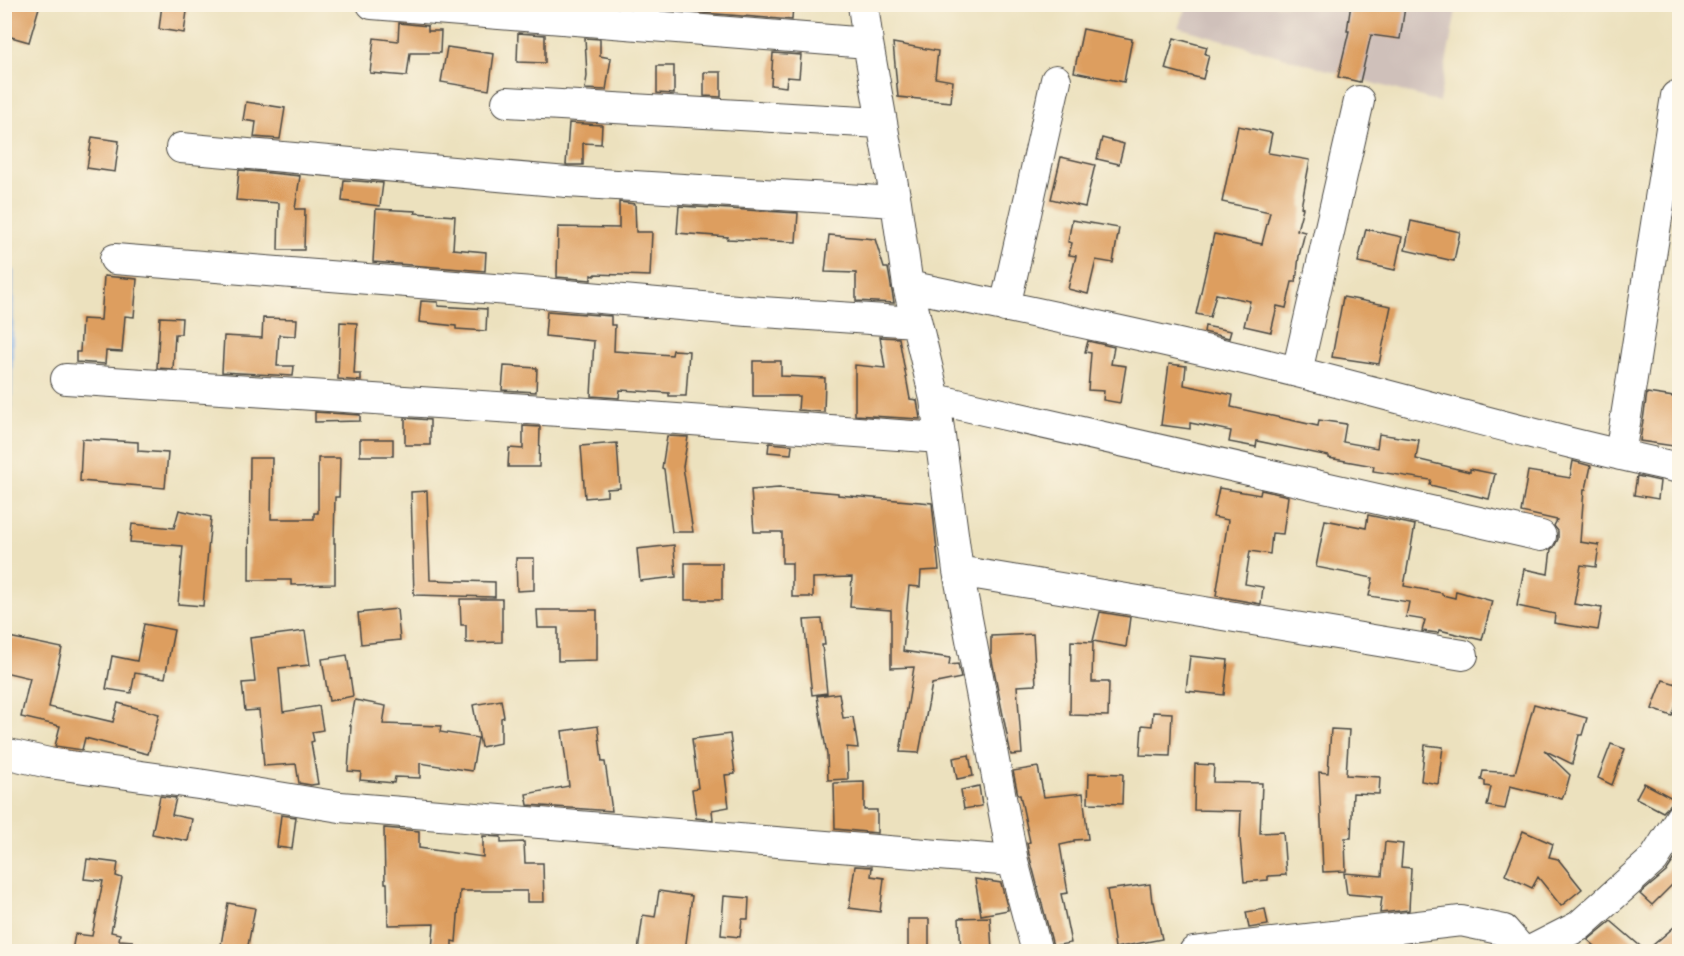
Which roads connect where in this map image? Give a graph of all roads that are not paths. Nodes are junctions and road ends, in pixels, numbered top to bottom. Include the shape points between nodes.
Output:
1 (372, 4) edge
2 (863, 4) edge
3 (868, 43) junction
4 (1056, 80) dead end
5 (1676, 96) dead end
6 (1359, 101) dead end
7 (507, 102) dead end
8 (881, 123) junction
9 (181, 148) dead end
10 (896, 202) junction
11 (115, 259) dead end
12 (908, 286) junction
13 (1005, 307) junction
14 (916, 322) junction
15 (1297, 372) junction
16 (66, 379) dead end
17 (935, 399) junction
18 (940, 438) junction
19 (1620, 455) junction
20 (1680, 468) edge
21 (1541, 536) dead end
22 (958, 571) junction
23 (1463, 656) dead end
24 (4, 753) edge
25 (1680, 818) edge
26 (1013, 861) junction
27 (1037, 951) edge
28 (1194, 951) edge
29 (1523, 951) edge
30 (1528, 951) edge

1 - 3 street
2 - 3 street
3 - 8 street
4 - 13 street
5 - 19 street
6 - 15 street
7 - 8 street
8 - 10 street
9 - 10 street via 567,182
10 - 12 street
11 - 14 street
12 - 13 street
12 - 14 street
13 - 15 street
14 - 17 street
15 - 19 street
16 - 18 street
17 - 18 street
17 - 21 street
18 - 22 street
19 - 20 street
22 - 23 street
22 - 26 street
24 - 26 street via 340,807
25 - 30 street via 1654,859 1579,926
26 - 27 street
28 - 29 street via 1461,921 1504,930

